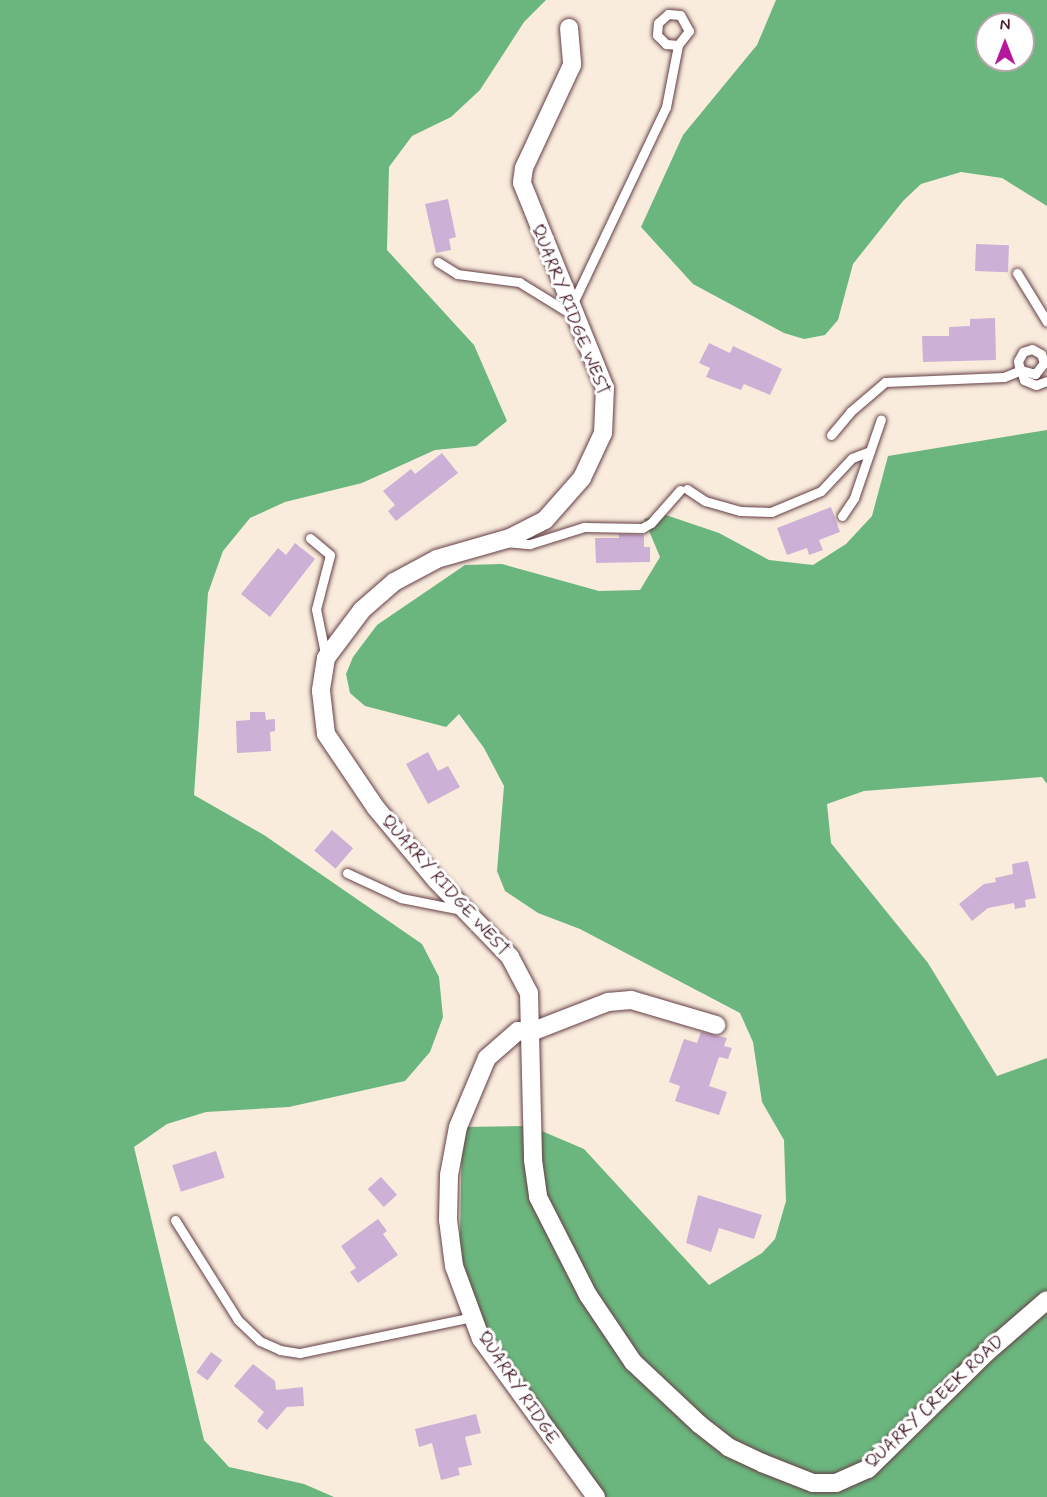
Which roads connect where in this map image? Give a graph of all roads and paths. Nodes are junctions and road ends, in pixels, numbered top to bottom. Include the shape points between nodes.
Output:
1 (569, 28) dead end
2 (678, 45) dead end
3 (438, 262) dead end
4 (1017, 273) dead end
5 (572, 312) junction
6 (1047, 322) edge
7 (1047, 381) edge
8 (881, 419) dead end
9 (831, 435) dead end
10 (870, 451) junction
11 (842, 516) dead end
12 (310, 538) dead end
13 (500, 541) junction
14 (326, 658) junction
15 (347, 873) dead end
16 (465, 911) junction
17 (716, 1025) dead end
18 (531, 1032) junction
19 (175, 1220) dead end
20 (1047, 1300) edge
21 (472, 1317) junction
22 (596, 1497) edge

1 - 5 street, QUARRY RIDGE WEST via 572,65 524,168 522,183
2 - 5 lane via 666,107
3 - 5 lane via 457,274 519,282
4 - 6 lane
5 - 13 street, QUARRY RIDGE WEST via 607,396 603,433 582,478 545,520
7 - 9 lane via 1036,385 1025,381 1021,370 1004,377 885,382 850,412
8 - 10 lane
10 - 11 lane via 854,498
10 - 13 lane via 852,458 821,491 771,512 731,508 705,501 684,489 642,528 584,527 519,545
12 - 14 lane via 330,555 316,609
13 - 14 street, QUARRY RIDGE WEST via 437,560 394,582 362,610
14 - 16 street, QUARRY RIDGE WEST via 321,691 326,734 376,808
15 - 16 lane via 400,898
16 - 18 street, QUARRY RIDGE WEST via 510,957 529,993
17 - 18 street, QUARRY RIDGE via 631,1000 608,1002
18 - 20 street, QUARRY CREEK ROAD via 533,1160 538,1197 588,1295 633,1362 728,1447 813,1483 836,1483 868,1469 987,1352
18 - 21 street, QUARRY RIDGE via 518,1031 487,1058 458,1127 449,1175 448,1220 453,1266
19 - 21 lane via 238,1320 260,1341 280,1350 300,1353
21 - 22 street, QUARRY RIDGE via 481,1339 507,1377

